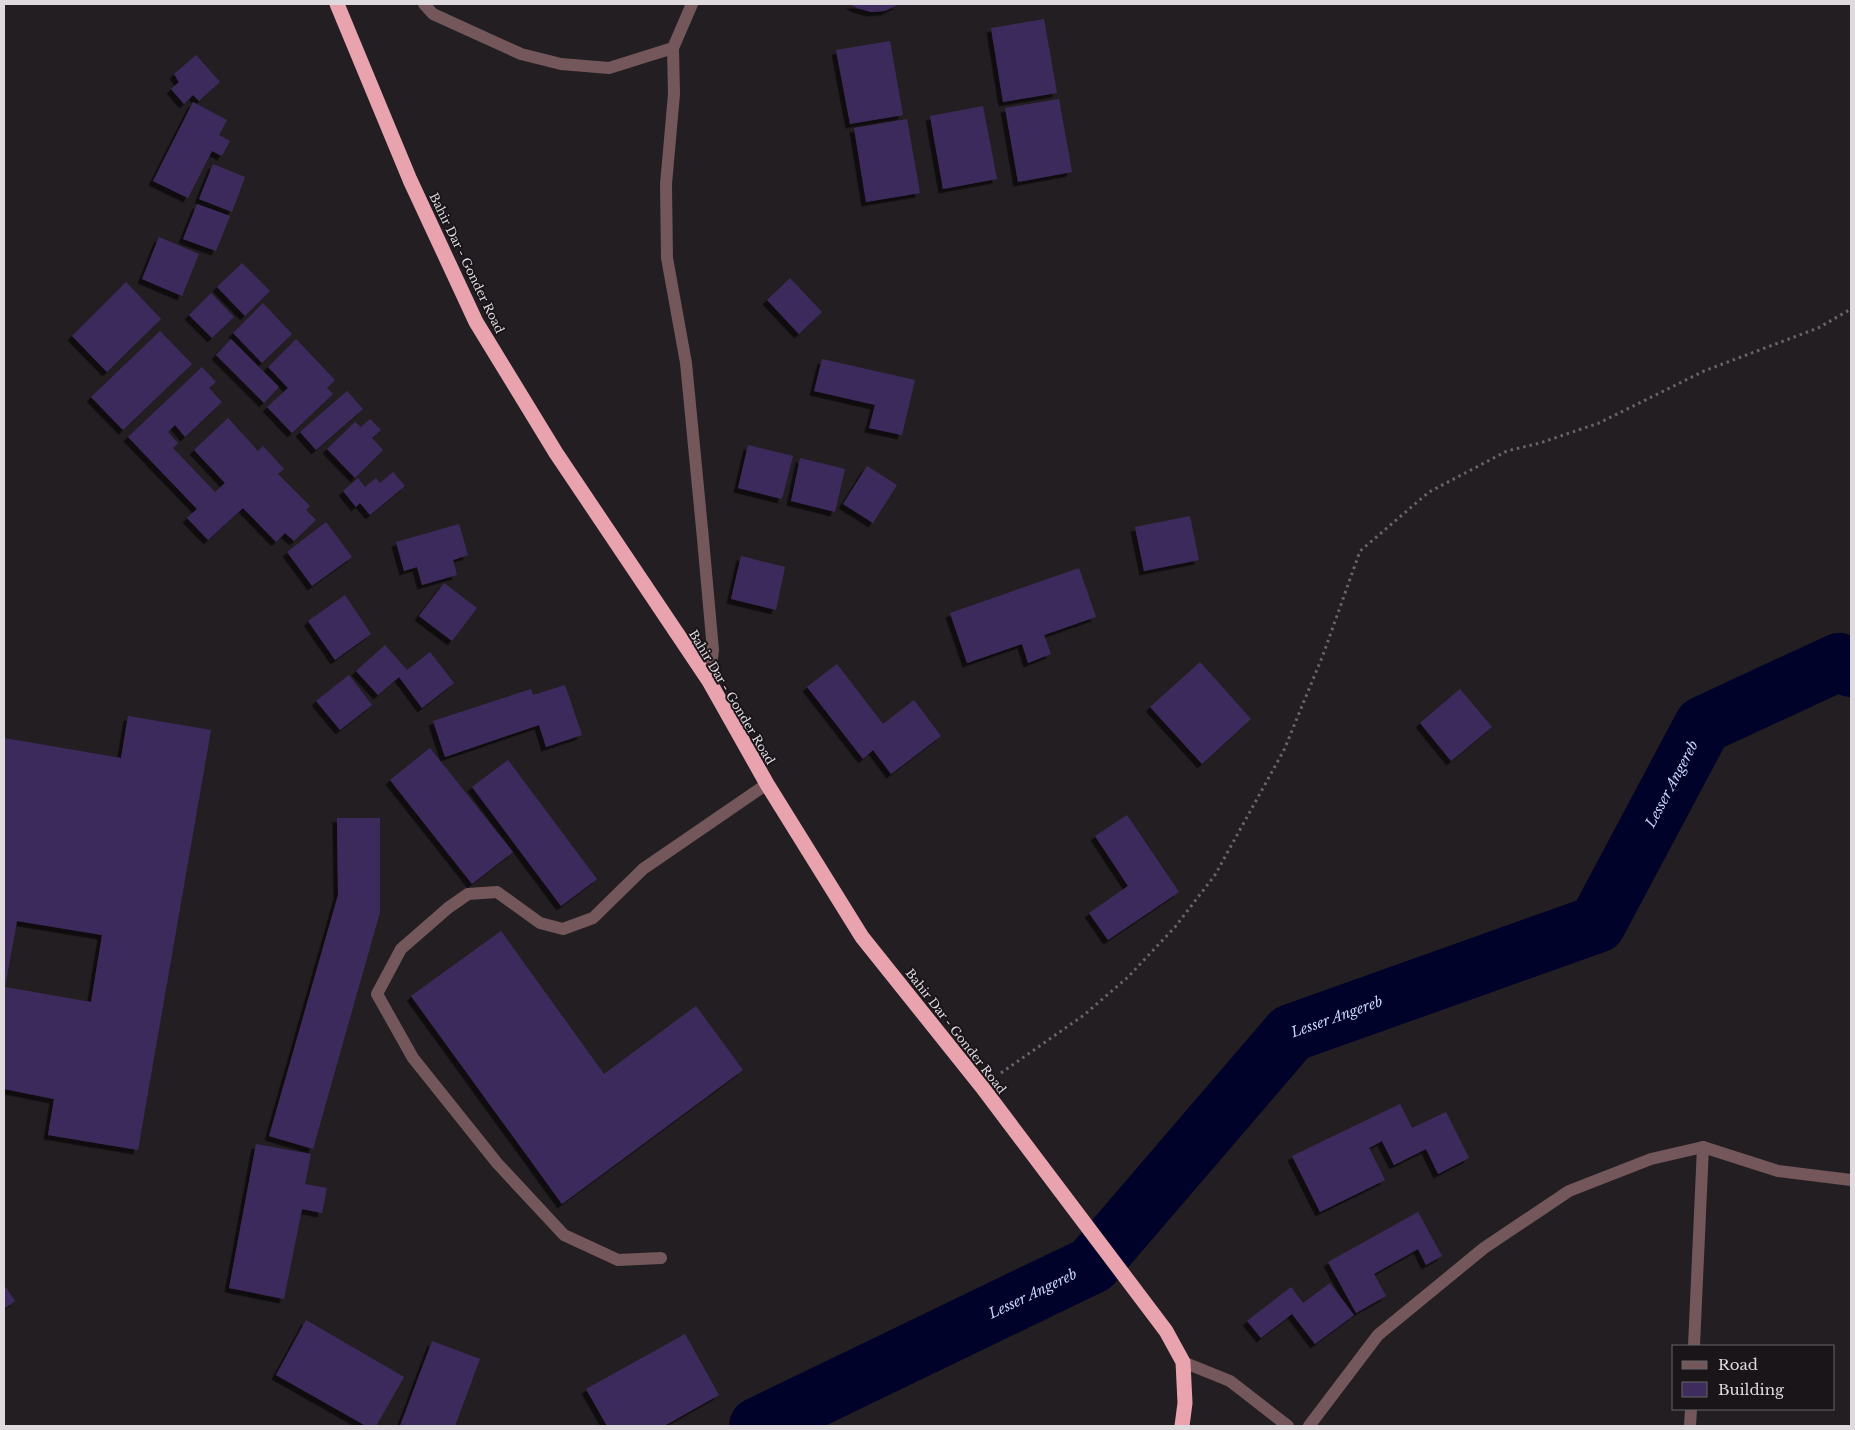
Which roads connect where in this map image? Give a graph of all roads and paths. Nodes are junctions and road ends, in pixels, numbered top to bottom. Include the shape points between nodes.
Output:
1 (337, 4) edge
2 (424, 4) edge
3 (692, 4) edge
4 (673, 48) junction
5 (1851, 309) edge
6 (709, 681) junction
7 (767, 784) junction
8 (982, 1087) junction
9 (1703, 1147) junction
10 (1851, 1180) edge
11 (661, 1258) dead end
12 (1694, 1345) edge
13 (1183, 1362) junction
14 (1691, 1410) edge
15 (1182, 1426) edge
16 (1288, 1426) edge
17 (1309, 1426) edge
18 (1690, 1426) edge

1 - 6 highway, Bahir Dar - Gonder Road via 410,180 476,322 556,453
2 - 4 street via 434,14 521,54 561,64 609,68
3 - 4 street
4 - 6 street via 674,94 666,184 667,258 686,363 704,538 713,650
5 - 8 path via 1818,328 1704,371 1599,423 1507,451 1429,492 1360,550 1323,655 1284,750 1215,875 1175,927 1128,977 1084,1015
6 - 7 highway, Bahir Dar - Gonder Road
7 - 8 highway, Bahir Dar - Gonder Road via 862,937
7 - 11 street via 643,869 593,918 563,929 540,923 498,892 468,894 401,949 377,994 413,1058 497,1163 564,1235 618,1260
8 - 13 highway, Bahir Dar - Gonder Road via 1166,1331
9 - 10 street via 1778,1171
9 - 12 street
9 - 17 street via 1651,1158 1569,1191 1484,1248 1378,1335
13 - 15 highway via 1185,1403
13 - 16 street via 1230,1381
14 - 18 street

